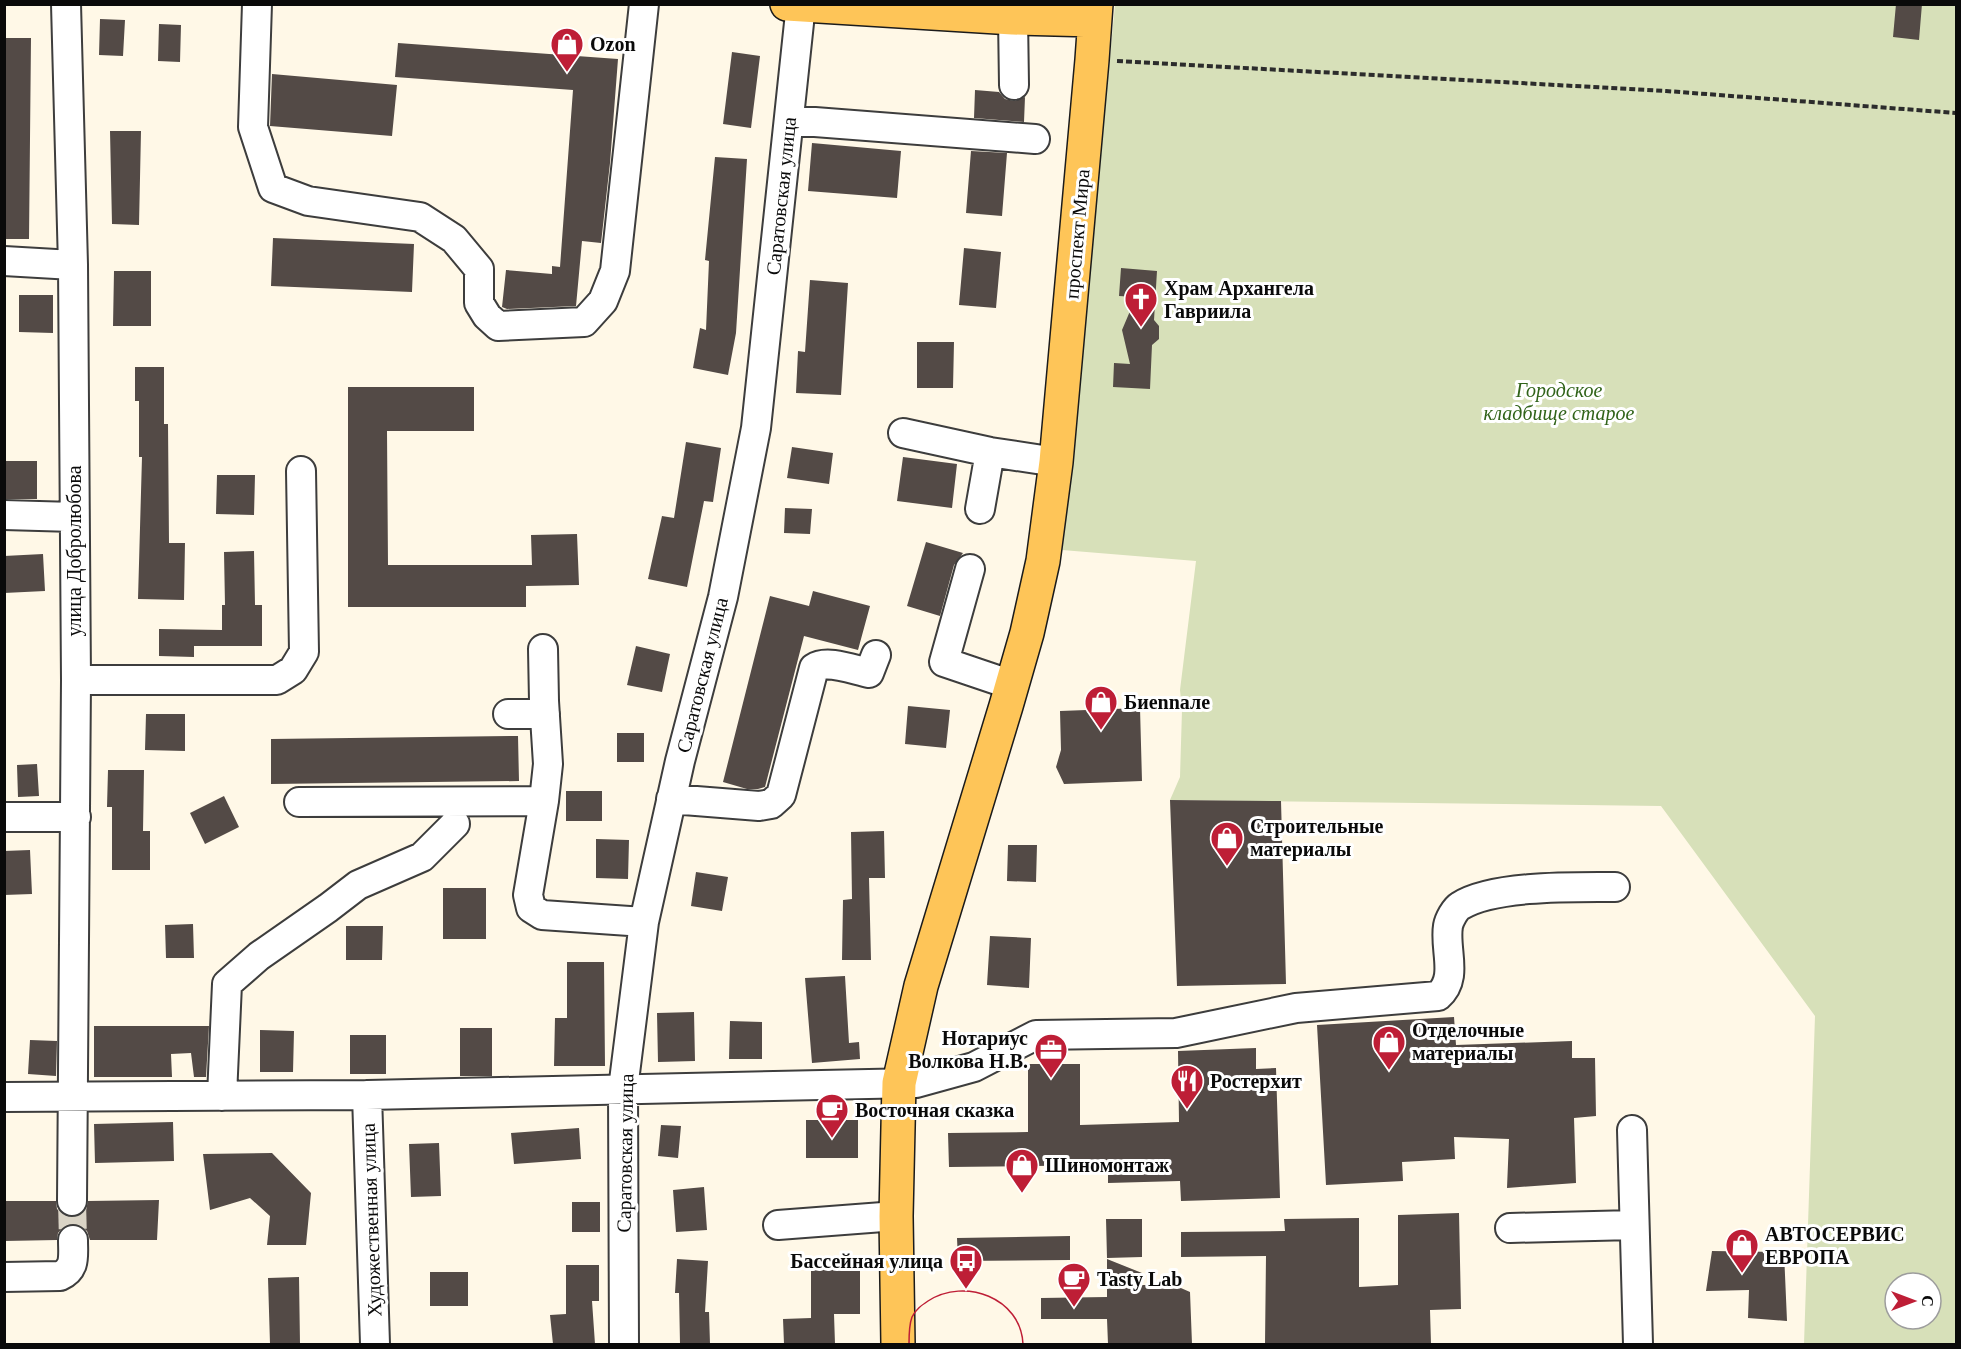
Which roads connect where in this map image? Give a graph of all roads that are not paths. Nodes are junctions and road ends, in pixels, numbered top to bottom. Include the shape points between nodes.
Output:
1 (66, 4) edge
2 (257, 4) edge
3 (644, 4) edge
4 (796, 5) edge
5 (900, 8) edge
6 (1095, 12) edge
7 (1013, 18) junction
8 (1014, 85) dead end
9 (789, 120) junction
10 (1035, 139) dead end
11 (4, 261) edge
12 (73, 266) junction
13 (903, 433) dead end
14 (990, 452) junction
15 (1056, 462) junction
16 (301, 471) dead end
17 (980, 509) dead end
18 (4, 515) edge
19 (74, 517) junction
20 (970, 569) dead end
21 (543, 649) dead end
22 (876, 655) dead end
23 (76, 680) junction
24 (1012, 685) junction
25 (508, 714) dead end
26 (545, 714) junction
27 (672, 799) junction
28 (544, 801) junction
29 (299, 802) dead end
30 (4, 817) edge
31 (76, 817) junction
32 (455, 824) dead end
33 (1615, 887) dead end
34 (644, 922) junction
35 (899, 1083) junction
36 (623, 1089) junction
37 (367, 1095) junction
38 (222, 1096) junction
39 (72, 1097) junction
40 (4, 1098) edge
41 (1632, 1130) dead end
42 (72, 1201) tunnel mouth
43 (896, 1216) junction
44 (778, 1225) dead end
45 (1634, 1225) junction
46 (1510, 1228) dead end
47 (73, 1240) tunnel mouth
48 (4, 1277) edge
49 (375, 1344) edge
50 (624, 1344) edge
51 (898, 1344) edge
52 (1638, 1344) edge

1 - 12 street, улица Добролюбова
2 - 3 street via 253,127 273,188 308,201 420,217 454,239 479,269 479,303 498,326 584,322 603,301 615,271
4 - 5 main road
4 - 9 street, Саратовская улица
5 - 7 main road
6 - 7 main road
6 - 15 main road, проспект Мира
7 - 8 street
9 - 10 street
9 - 27 street, Саратовская улица via 756,428 723,597
11 - 12 street
12 - 19 street, улица Добролюбова
13 - 14 street
14 - 15 street
14 - 17 street
15 - 24 main road, проспект Мира via 1043,561
16 - 23 street via 304,652 293,670 277,680
18 - 19 street
19 - 23 street, улица Добролюбова
20 - 24 street via 944,662
21 - 26 street
22 - 27 street via 869,673 827,664 814,669 781,795 771,804
23 - 31 street, улица Добролюбова
24 - 35 main road, проспект Мира via 921,986
25 - 26 street
26 - 28 street via 548,764
27 - 34 street, Саратовская улица
28 - 29 street
28 - 34 street via 528,895 531,908 542,915
30 - 31 street
31 - 39 street, улица Добролюбова
32 - 38 street via 422,857 358,885 259,956 227,984
33 - 35 street via 1519,890 1457,908 1448,925 1447,989 1438,996 1296,1008 1176,1033 1036,1035 974,1067 916,1083
34 - 36 street, Саратовская улица
35 - 36 street
35 - 43 main road, проспект Мира
36 - 37 street
36 - 50 street, Саратовская улица
37 - 38 street
37 - 49 street, Художественная улица
38 - 39 street
39 - 40 street
39 - 42 street, улица Добролюбова
41 - 45 street
43 - 44 street
43 - 51 main road, проспект Мира
45 - 46 street
45 - 52 street
47 - 48 street via 73,1264 68,1273

